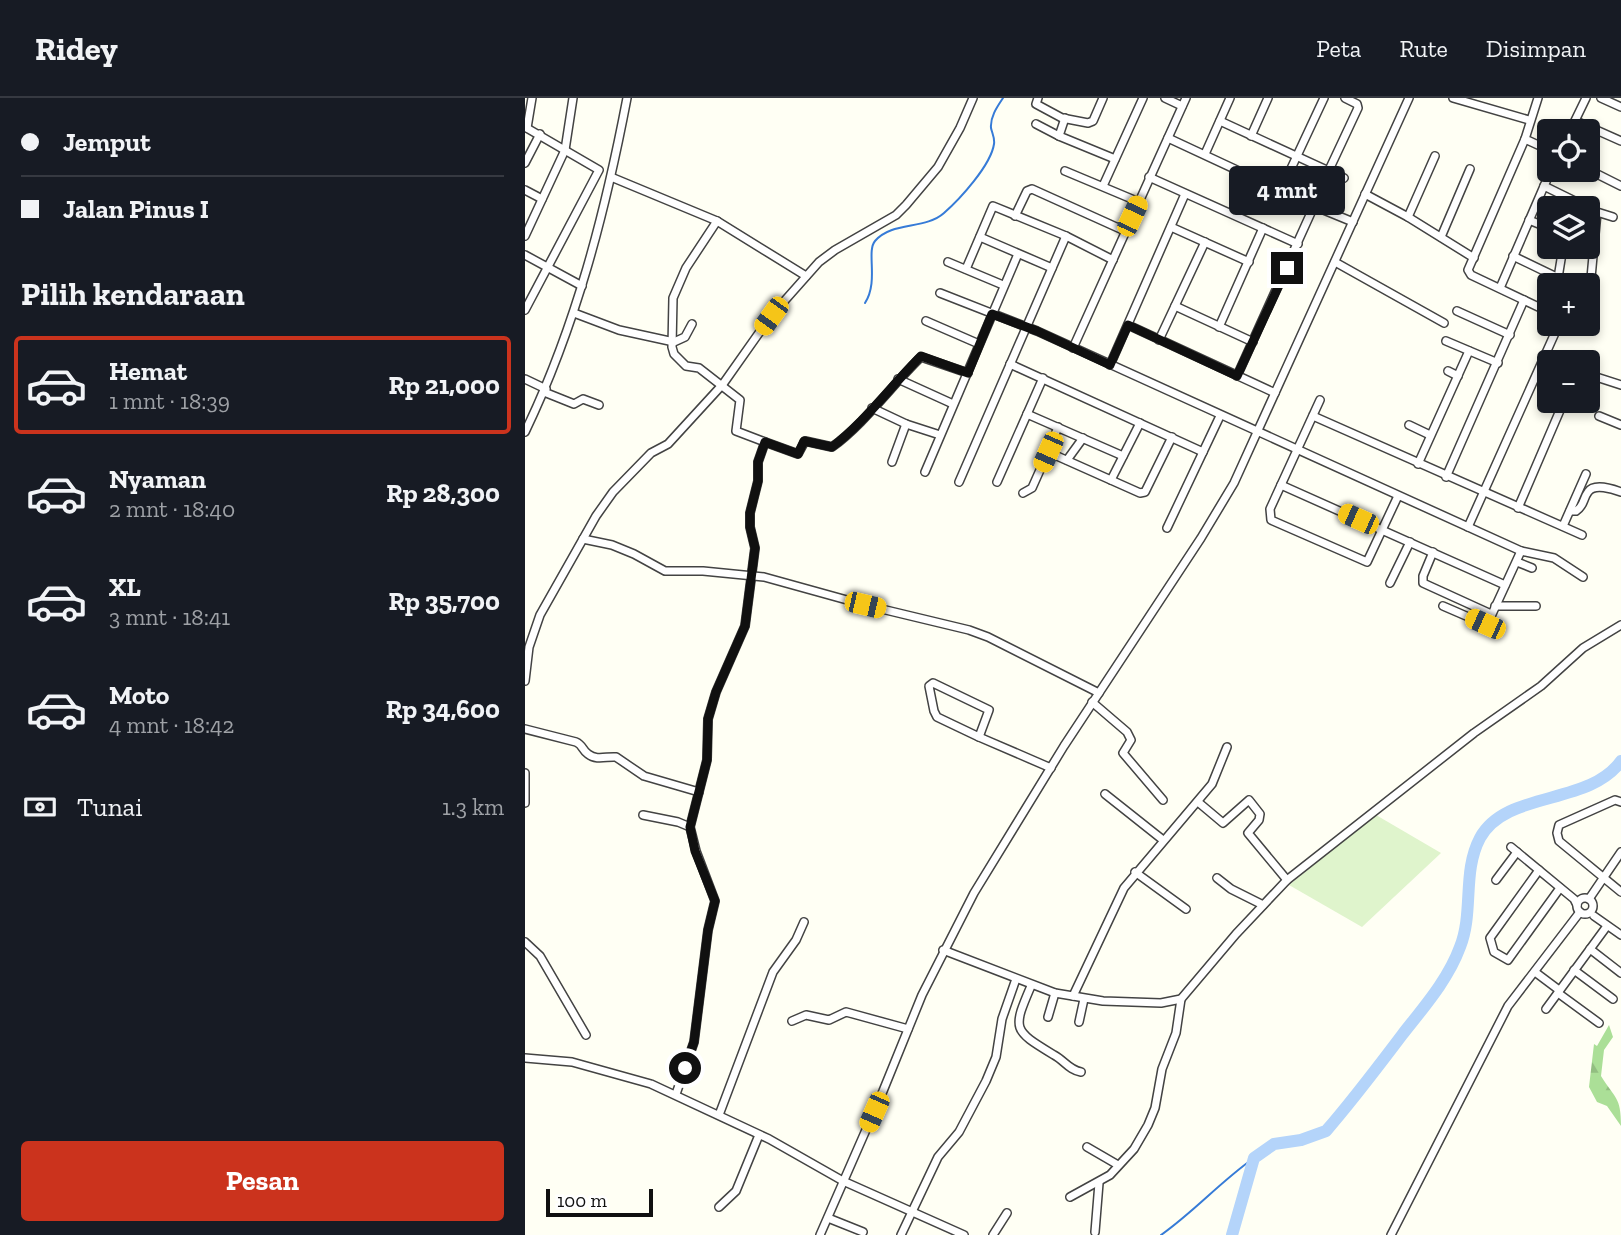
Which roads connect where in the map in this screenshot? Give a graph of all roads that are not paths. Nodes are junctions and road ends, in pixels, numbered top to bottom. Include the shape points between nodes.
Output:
1 (532, 98) edge
2 (573, 98) edge
3 (627, 98) edge
4 (973, 98) edge
5 (1038, 98) edge
6 (1143, 98) edge
7 (1165, 98) edge
8 (1230, 98) edge
9 (1268, 98) edge
10 (1324, 98) edge
11 (1345, 98) edge
12 (1409, 98) edge
13 (1454, 98) edge
14 (1536, 98) edge
15 (1586, 98) edge
16 (1601, 98) edge
17 (1100, 99) edge
18 (1184, 102) edge
19 (1621, 107) edge
20 (1065, 118) junction
21 (1577, 119) edge
22 (1529, 120) junction
23 (1220, 121) junction
24 (1036, 124) dead end
25 (526, 127) edge
26 (1600, 132) edge
27 (540, 134) junction
28 (1059, 136) junction
29 (1251, 136) junction
30 (1168, 138) junction
31 (1525, 139) junction
32 (1621, 141) edge
33 (1537, 144) edge
34 (565, 150) junction
35 (1205, 154) junction
36 (1297, 155) junction
37 (1435, 156) dead end
38 (1115, 159) junction
39 (525, 163) edge
40 (1470, 169) dead end
41 (1329, 170) junction
42 (1065, 171) dead end
43 (1600, 176) edge
44 (1149, 177) junction
45 (1345, 178) dead end
46 (617, 179) junction
47 (1546, 182) edge
48 (1103, 186) junction
49 (1544, 186) junction
50 (1621, 186) edge
51 (525, 190) edge
52 (1281, 190) junction
53 (1185, 194) junction
54 (1365, 194) junction
55 (1564, 196) edge
56 (542, 199) junction
57 (1139, 202) junction
58 (1314, 206) junction
59 (1600, 213) edge
60 (1015, 216) junction
61 (1613, 216) dead end
62 (1408, 217) junction
63 (717, 220) junction
64 (1529, 220) junction
65 (1353, 222) junction
66 (1537, 223) edge
67 (1171, 227) junction
68 (1263, 228) junction
69 (1125, 231) junction
70 (525, 236) edge
71 (1066, 236) junction
72 (980, 237) junction
73 (1441, 237) junction
74 (1205, 242) junction
75 (1298, 244) junction
76 (1018, 254) junction
77 (525, 256) edge
78 (1513, 256) junction
79 (1473, 258) junction
80 (1113, 260) junction
81 (1335, 261) junction
82 (949, 262) dead end
83 (1249, 262) junction
84 (549, 267) junction
85 (1052, 268) junction
86 (965, 269) junction
87 (1548, 273) edge
88 (806, 276) junction
89 (1003, 285) junction
90 (582, 286) junction
91 (1500, 288) junction
92 (940, 293) dead end
93 (1524, 300) junction
94 (1175, 306) junction
95 (1537, 306) edge
96 (525, 310) edge
97 (1457, 311) dead end
98 (992, 314) junction
99 (579, 315) junction
100 (926, 321) dead end
101 (1444, 323) dead end
102 (692, 324) dead end
103 (1128, 325) junction
104 (1026, 327) junction
105 (1219, 327) junction
106 (1510, 335) junction
107 (1159, 340) junction
108 (1446, 341) dead end
109 (671, 342) junction
110 (1254, 342) junction
111 (979, 344) junction
112 (1073, 348) junction
113 (1469, 351) junction
114 (1498, 363) junction
115 (1010, 364) junction
116 (1110, 365) junction
117 (1448, 371) dead end
118 (1537, 372) edge
119 (968, 373) junction
120 (1237, 376) junction
121 (1458, 376) junction
122 (1043, 378) junction
123 (1600, 378) edge
124 (525, 379) edge
125 (898, 379) junction
126 (723, 384) junction
127 (1621, 385) edge
128 (548, 393) junction
129 (1276, 393) junction
130 (1321, 400) dead end
131 (953, 404) junction
132 (600, 405) dead end
133 (872, 408) junction
134 (1559, 413) edge
135 (1027, 414) junction
136 (1220, 416) junction
137 (1313, 416) junction
138 (1599, 416) dead end
139 (1140, 423) junction
140 (906, 424) junction
141 (1409, 425) dead end
142 (1621, 425) edge
143 (1058, 427) junction
144 (525, 432) edge
145 (1258, 433) junction
146 (940, 435) junction
147 (1430, 435) junction
148 (1172, 437) junction
149 (1083, 439) junction
150 (765, 442) junction
151 (1296, 450) junction
152 (1048, 452) junction
153 (1203, 452) junction
154 (1123, 456) junction
155 (1067, 460) junction
156 (892, 462) dead end
157 (1418, 464) junction
158 (925, 472) dead end
159 (1586, 474) dead end
160 (1446, 477) junction
161 (1111, 480) junction
162 (959, 482) dead end
163 (997, 482) dead end
164 (1281, 485) junction
165 (1621, 492) edge
166 (1023, 493) dead end
167 (1483, 493) junction
168 (1398, 496) junction
169 (1518, 508) junction
170 (1570, 511) junction
171 (1563, 526) junction
172 (1167, 527) dead end
173 (1468, 527) junction
174 (1383, 530) junction
175 (1582, 535) dead end
176 (583, 539) junction
177 (1410, 542) junction
178 (1521, 551) junction
179 (1433, 552) junction
180 (1517, 562) junction
181 (1532, 568) dead end
182 (752, 576) junction
183 (1583, 577) dead end
184 (1390, 583) dead end
185 (1505, 584) junction
186 (1443, 606) dead end
187 (1495, 606) junction
188 (1536, 607) dead end
189 (1491, 614) junction
190 (1621, 625) edge
191 (525, 681) edge
192 (1099, 693) junction
193 (1092, 702) junction
194 (525, 729) edge
195 (979, 737) junction
196 (1227, 747) dead end
197 (1051, 768) junction
198 (525, 773) edge
199 (699, 792) junction
200 (1105, 794) dead end
201 (1163, 800) dead end
202 (1621, 801) edge
203 (1198, 802) junction
204 (525, 803) edge
205 (643, 815) dead end
206 (690, 827) junction
207 (1163, 840) junction
208 (1621, 852) edge
209 (1539, 870) junction
210 (1135, 872) junction
211 (1217, 878) dead end
212 (1604, 879) junction
213 (1286, 880) junction
214 (1496, 880) dead end
215 (1560, 888) junction
216 (1621, 892) edge
217 (1589, 899) junction
218 (1263, 905) junction
219 (1578, 908) junction
220 (1186, 909) dead end
221 (1594, 916) dead end
222 (804, 922) dead end
223 (1608, 926) junction
224 (1621, 935) edge
225 (525, 942) edge
226 (1590, 949) junction
227 (943, 950) junction
228 (1574, 970) junction
229 (1535, 972) junction
230 (1621, 972) edge
231 (1016, 979) junction
232 (1031, 986) junction
233 (1558, 991) junction
234 (1055, 993) junction
235 (1073, 996) junction
236 (1084, 999) junction
237 (1181, 999) junction
238 (1612, 999) dead end
239 (1546, 1009) dead end
240 (1048, 1017) dead end
241 (792, 1021) dead end
242 (1079, 1022) dead end
243 (1599, 1023) dead end
244 (908, 1029) junction
245 (586, 1035) dead end
246 (525, 1058) edge
247 (1081, 1072) dead end
248 (676, 1094) junction
249 (719, 1115) junction
250 (759, 1135) junction
251 (1087, 1147) dead end
252 (1118, 1164) junction
253 (843, 1181) junction
254 (1099, 1183) junction
255 (1070, 1197) dead end
256 (719, 1207) dead end
257 (910, 1212) junction
258 (1007, 1213) dead end
259 (828, 1218) junction
260 (1095, 1232) dead end
261 (863, 1233) dead end
262 (820, 1235) edge
263 (901, 1235) edge
264 (964, 1235) edge
265 (993, 1235) edge
266 (1391, 1235) edge

1 - 25 street
2 - 34 street
3 - 46 street
4 - 88 street via 938,167 901,211 835,250
5 - 20 street via 1036,104
6 - 38 street
7 - 18 street
8 - 23 street
9 - 29 street
10 - 36 street
11 - 41 street via 1358,108
12 - 54 street
13 - 22 street
14 - 22 street
15 - 21 street
16 - 19 street
17 - 20 street via 1091,123
18 - 30 street
20 - 28 street
22 - 31 street
23 - 29 street
23 - 35 street
24 - 28 street
25 - 27 street
26 - 32 street
27 - 34 street
27 - 39 street
28 - 38 street
29 - 36 street
30 - 35 street
30 - 44 street
31 - 33 street
31 - 79 street
34 - 56 street
34 - 84 street via 599,170
35 - 52 street
36 - 41 street
36 - 52 street
37 - 62 street
38 - 48 street
40 - 73 street
41 - 45 street
42 - 48 street
43 - 50 street
44 - 53 street
44 - 57 street
46 - 63 street
46 - 90 street
47 - 49 street
48 - 57 street
49 - 55 street
49 - 64 street
51 - 56 street
52 - 58 street
53 - 67 street
53 - 68 street
54 - 62 street
54 - 65 street
56 - 70 street
57 - 69 street
58 - 65 street
58 - 75 street
59 - 61 street
60 - 69 street via 1032,189
60 - 71 street
60 - 72 street via 993,206
62 - 73 street
63 - 88 street
63 - 109 street via 673,298
64 - 66 street
64 - 78 street
65 - 81 street
67 - 74 street
67 - 103 street
68 - 75 street
68 - 83 street
69 - 80 street
71 - 80 street
71 - 85 street
72 - 76 street
72 - 86 street
73 - 79 street
74 - 83 street
74 - 94 street
75 - 110 street
76 - 85 street
76 - 89 street
77 - 84 street
78 - 87 street
78 - 91 street
79 - 91 street via 1468,270 1471,275
80 - 112 street
81 - 101 street
81 - 129 street
82 - 86 street
83 - 105 street
84 - 90 street
84 - 96 street
85 - 104 street
86 - 89 street
88 - 126 street
89 - 98 street
90 - 99 street
91 - 93 street
92 - 98 street
93 - 95 street
93 - 106 street
94 - 105 street
94 - 107 street
97 - 106 street
98 - 104 street
98 - 111 street
99 - 109 street
99 - 128 street
100 - 111 street
102 - 109 street via 685,337
103 - 107 street
103 - 116 street
104 - 112 street
104 - 115 street
105 - 110 street
106 - 114 street
107 - 120 street
108 - 113 street
109 - 126 street via 682,363
110 - 120 street
111 - 119 street
112 - 116 street
113 - 114 street
113 - 121 street
114 - 160 street
115 - 122 street
115 - 162 street
116 - 136 street
117 - 121 street
118 - 167 street
119 - 125 street via 923,356
119 - 131 street
120 - 129 street
121 - 147 street
122 - 135 street
122 - 139 street
123 - 127 street
124 - 128 street
125 - 131 street
125 - 133 street
126 - 150 street via 741,401 736,431
126 - 176 street via 668,444 634,468
128 - 132 street via 574,404 583,399
128 - 144 street
129 - 145 street
130 - 137 street
131 - 146 street
133 - 140 street
133 - 150 street via 831,448 804,441 798,454
134 - 169 street
135 - 143 street
135 - 163 street
136 - 145 street
136 - 153 street
137 - 151 street
137 - 157 street
138 - 142 street
139 - 148 street
139 - 154 street
140 - 146 street
140 - 156 street
141 - 147 street
143 - 149 street
143 - 152 street
145 - 151 street
145 - 192 street via 1217,514
146 - 158 street
147 - 157 street
148 - 153 street
148 - 161 street via 1145,492
149 - 154 street
149 - 155 street
150 - 182 street via 750,513 755,548
151 - 164 street
151 - 168 street
152 - 155 street
152 - 166 street via 1032,488
153 - 172 street
154 - 161 street
155 - 161 street
157 - 160 street
159 - 170 street
160 - 167 street
164 - 174 street
164 - 174 street via 1268,512 1271,520 1369,561
165 - 170 street via 1592,488 1583,506
167 - 169 street
167 - 173 street
168 - 173 street
168 - 174 street
169 - 171 street
170 - 171 street
171 - 175 street
173 - 178 street
174 - 177 street
176 - 182 street via 612,545 659,569
176 - 191 street via 540,615
177 - 179 street
177 - 184 street
178 - 180 street
178 - 183 street via 1554,558
179 - 185 street
179 - 189 street via 1423,583
180 - 181 street
180 - 185 street
182 - 192 street via 966,629
182 - 199 street via 745,626 708,719 707,760
185 - 187 street
186 - 189 street via 1487,625
187 - 188 street
187 - 189 street
190 - 213 street via 1583,648 1535,690
192 - 193 street
193 - 197 street
193 - 201 street via 1127,732 1131,740 1124,754
194 - 199 street via 582,744 590,755 616,757 644,776
195 - 195 street via 937,717 931,684 989,710
195 - 197 street
196 - 203 street via 1213,784
197 - 227 street
198 - 204 street
199 - 206 street
200 - 207 street
202 - 212 street via 1559,825 1557,833 1559,841
203 - 207 street
203 - 213 street via 1223,823 1249,800 1260,814 1248,832
205 - 206 street
206 - 248 street via 715,901 694,1042
207 - 210 street
208 - 212 street
209 - 214 street via 1514,849
209 - 215 street
209 - 215 street via 1490,938 1494,952 1508,960
210 - 220 street
210 - 235 street
211 - 218 street
212 - 216 street
212 - 217 street
213 - 218 street
215 - 219 street
217 - 219 street via 1581,898
217 - 219 street via 1591,910 1586,914
218 - 237 street
219 - 229 street
221 - 223 street
222 - 249 street via 773,972
223 - 224 street
223 - 226 street
225 - 245 street via 544,963
226 - 228 street
226 - 230 street
227 - 231 street
227 - 244 street
228 - 233 street
228 - 238 street
229 - 233 street
229 - 266 street via 1508,1006
231 - 232 street
231 - 257 street via 986,1081
232 - 234 street
232 - 247 street via 1018,1018 1022,1033
233 - 239 street
233 - 243 street
234 - 235 street
234 - 240 street
235 - 236 street
236 - 237 street via 1152,1003
236 - 242 street
237 - 252 street via 1176,1033 1163,1064 1150,1120 1134,1149
241 - 244 street via 806,1015 829,1020 846,1012
244 - 253 street
246 - 248 street via 612,1071
248 - 249 street
249 - 250 street
250 - 253 street
250 - 256 street via 736,1191
251 - 252 street
252 - 254 street
253 - 257 street
253 - 259 street
254 - 255 street
254 - 260 street
257 - 263 street
257 - 264 street
258 - 265 street
259 - 261 street
259 - 262 street

